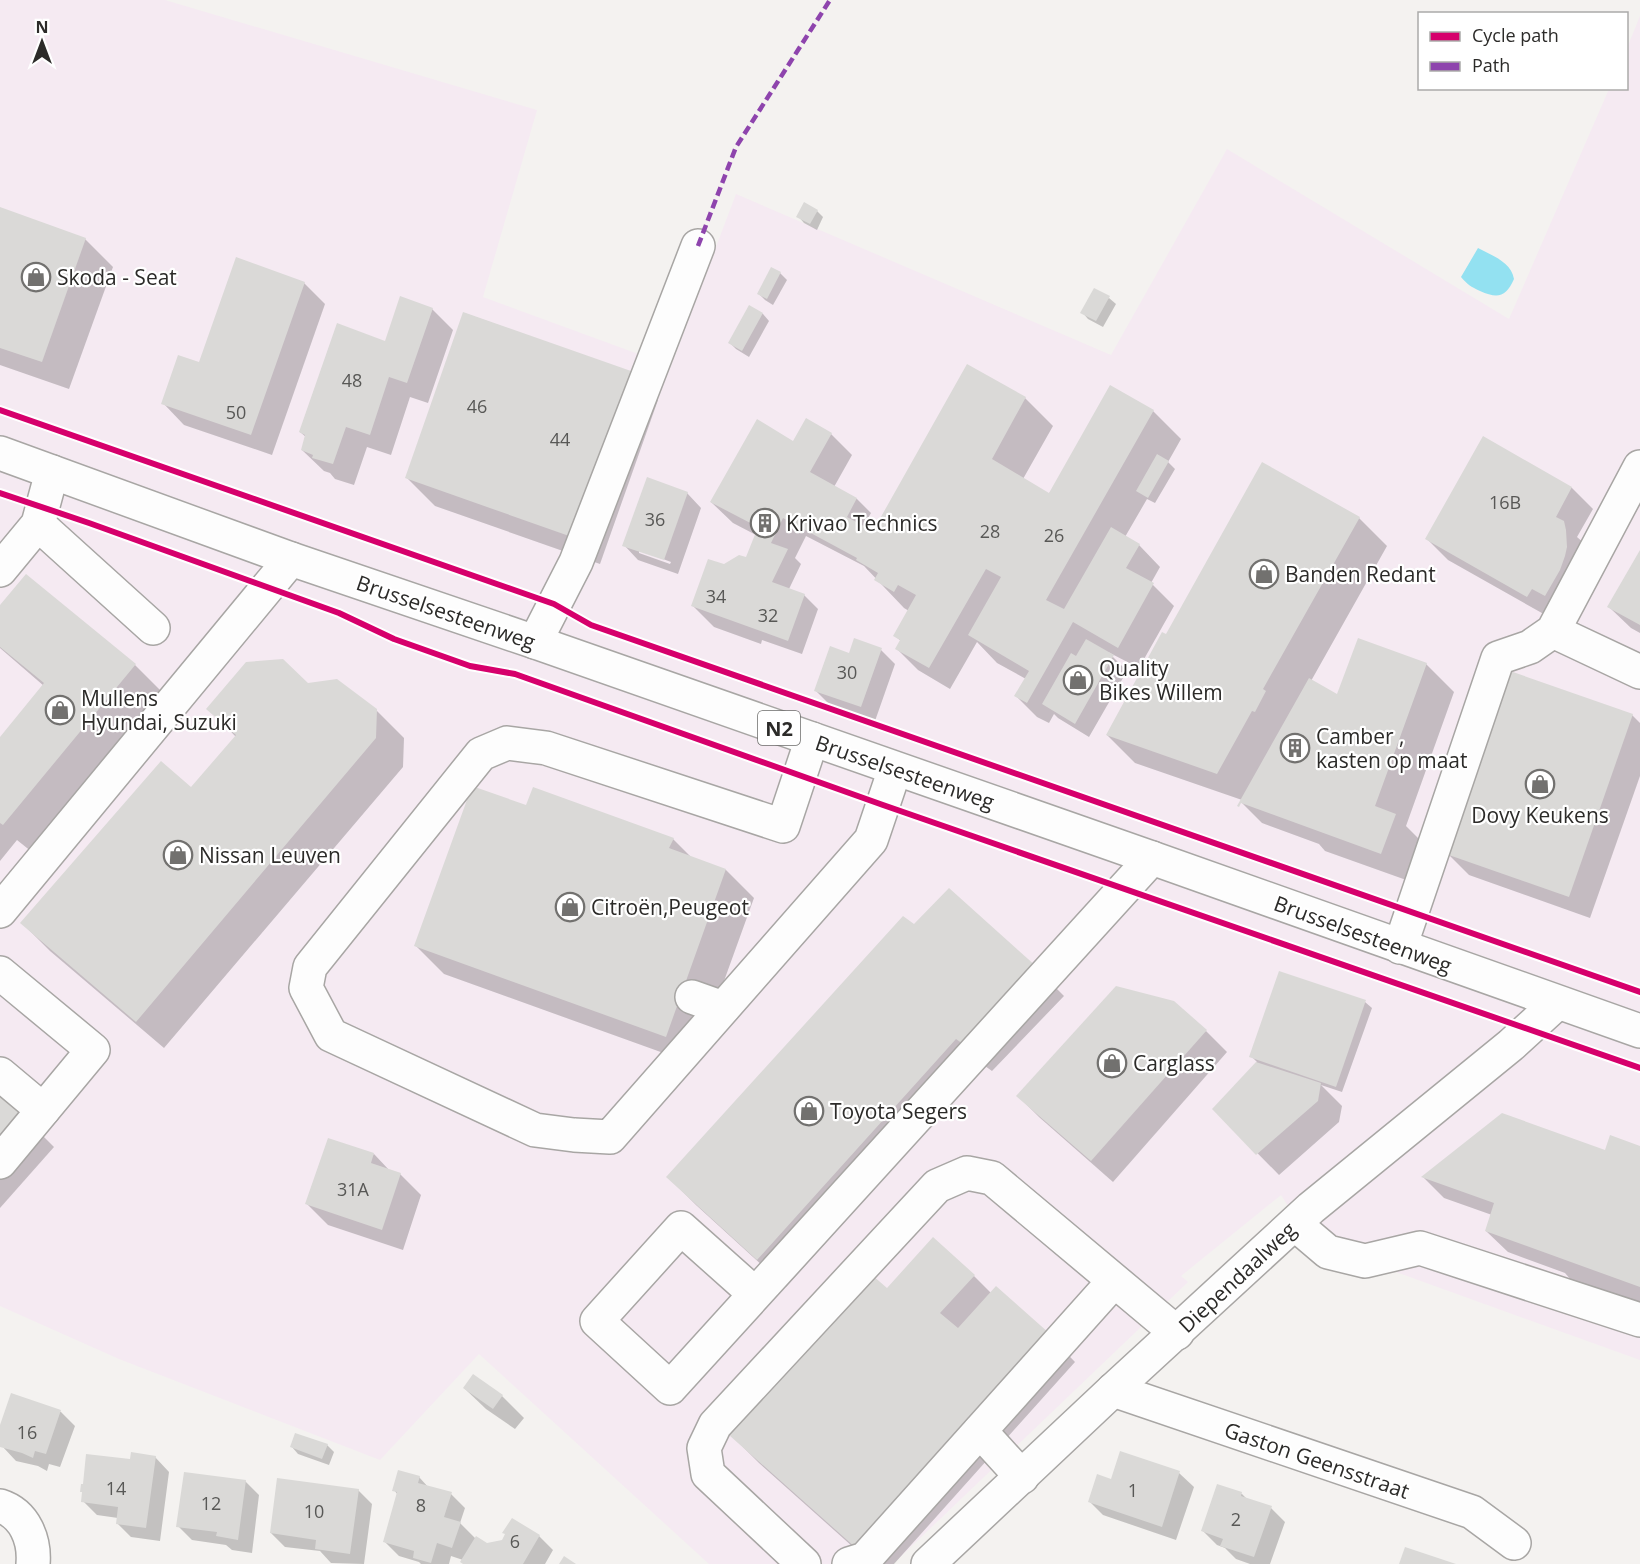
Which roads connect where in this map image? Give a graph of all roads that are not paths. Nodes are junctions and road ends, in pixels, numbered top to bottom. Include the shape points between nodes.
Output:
1 (698, 246) dead end
2 (0, 453) edge
3 (1640, 466) edge
4 (52, 471) junction
5 (38, 524) junction
6 (291, 559) junction
7 (0, 570) edge
8 (153, 628) dead end
9 (1553, 631) junction
10 (535, 642) junction
11 (1640, 672) edge
12 (812, 740) junction
13 (895, 769) junction
14 (1152, 858) junction
15 (0, 910) edge
16 (1400, 947) junction
17 (0, 973) edge
18 (692, 997) dead end
19 (1557, 1003) junction
20 (723, 1008) junction
21 (1640, 1031) edge
22 (0, 1074) edge
23 (43, 1110) junction
24 (0, 1162) edge
25 (1294, 1224) junction
26 (1114, 1281) junction
27 (755, 1294) junction
28 (1640, 1320) edge
29 (1177, 1333) junction
30 (1113, 1390) junction
31 (980, 1431) junction
32 (1022, 1477) junction
33 (0, 1506) edge
34 (1515, 1543) dead end
35 (35, 1564) edge
36 (804, 1564) edge
37 (849, 1564) edge
38 (928, 1564) edge

1 - 10 main road via 576,562
2 - 4 main road, Brusselsesteenweg / N2
3 - 9 main road
4 - 5 main road
4 - 6 main road, Brusselsesteenweg / N2
5 - 7 main road
5 - 8 main road
6 - 10 main road, Brusselsesteenweg / N2
6 - 15 main road
9 - 11 main road
9 - 16 main road via 1530,647 1498,658
10 - 12 main road, Brusselsesteenweg / N2
12 - 13 main road, Brusselsesteenweg / N2
12 - 20 main road via 783,826 546,748 507,743 481,754 310,967 306,988 332,1035 535,1130 574,1136 610,1137
13 - 14 main road, Brusselsesteenweg / N2
13 - 20 main road via 871,840
14 - 16 main road, Brusselsesteenweg / N2
14 - 27 main road
16 - 19 main road, Brusselsesteenweg / N2
17 - 23 main road via 93,1050
18 - 20 main road
19 - 21 main road, Brusselsesteenweg / N2
19 - 25 main road, Diependaalweg
22 - 23 main road
23 - 24 main road
25 - 28 main road via 1328,1252 1365,1261 1420,1248
25 - 29 main road, Diependaalweg
26 - 29 main road
26 - 31 main road
26 - 36 main road via 992,1178 967,1173 937,1186 715,1425 704,1448 708,1474
27 - 27 main road via 681,1228 597,1321 670,1388
29 - 30 main road, Diependaalweg
30 - 32 main road, Diependaalweg
30 - 34 main road, Gaston Geensstraat via 1472,1512
31 - 32 main road
31 - 37 main road via 865,1559
32 - 38 main road, Diependaalweg
33 - 35 main road via 18,1517 28,1530

